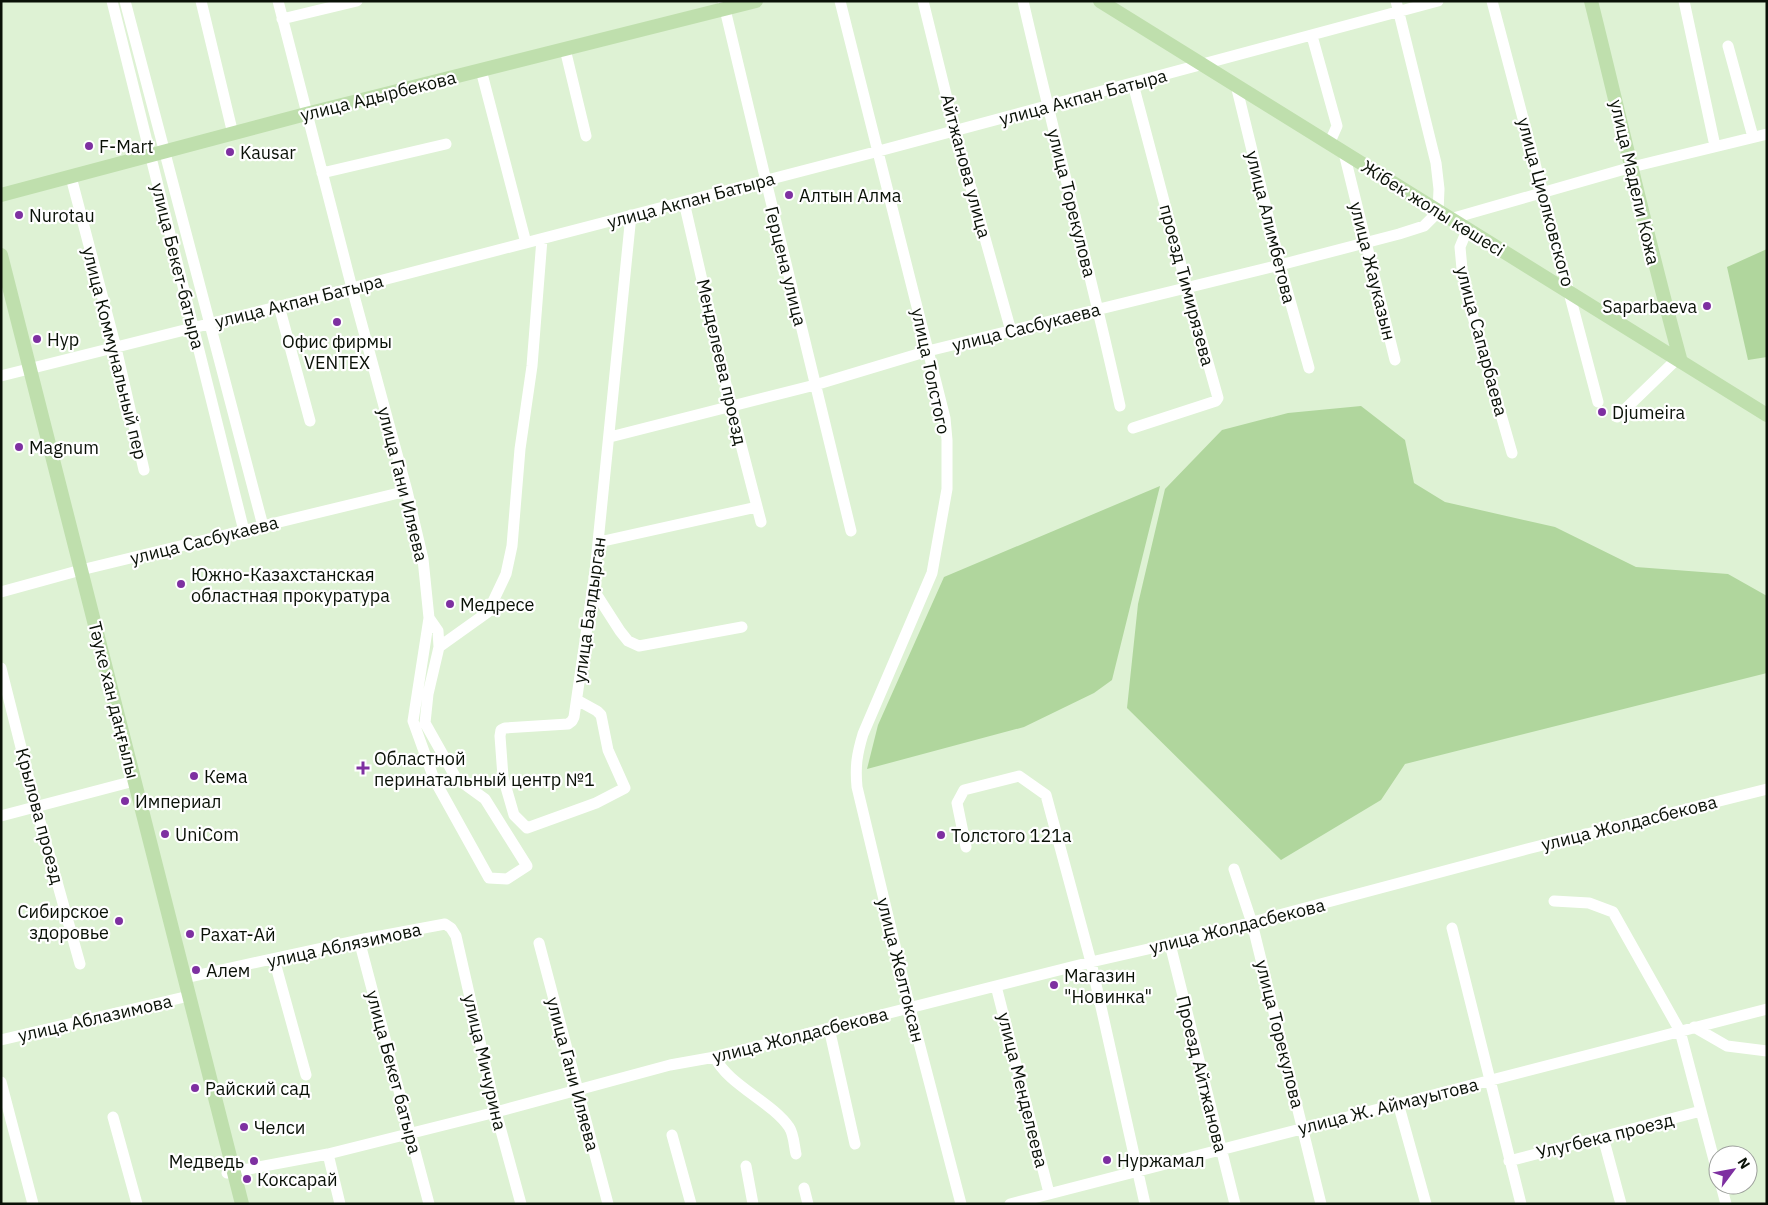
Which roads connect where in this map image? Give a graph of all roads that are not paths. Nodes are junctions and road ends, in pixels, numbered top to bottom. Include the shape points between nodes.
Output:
1 (112, 1) edge
2 (125, 1) edge
3 (201, 1) edge
4 (278, 1) edge
5 (357, 1) edge
6 (756, 1) edge
7 (840, 1) edge
8 (923, 1) edge
9 (1023, 1) edge
10 (1100, 1) edge
11 (1438, 1) edge
12 (1492, 1) edge
13 (1591, 1) edge
14 (1684, 1) edge
15 (724, 5) edge
16 (1397, 6) edge
17 (282, 19) junction
18 (1312, 36) junction
19 (1728, 46) dead end
20 (565, 49) junction
21 (1203, 64) junction
22 (481, 70) junction
23 (1133, 84) junction
24 (1236, 85) junction
25 (1047, 107) junction
26 (306, 114) junction
27 (955, 131) junction
28 (232, 134) junction
29 (1767, 134) edge
30 (586, 136) dead end
31 (1754, 137) junction
32 (446, 144) dead end
33 (1329, 144) junction
34 (1715, 146) junction
35 (878, 151) junction
36 (157, 153) junction
37 (1344, 153) junction
38 (1632, 167) junction
39 (322, 173) junction
40 (71, 177) junction
41 (766, 181) junction
42 (1543, 193) junction
43 (1, 195) edge
44 (684, 202) junction
45 (1438, 212) junction
46 (631, 215) junction
47 (1450, 219) junction
48 (1467, 230) junction
49 (542, 239) junction
50 (526, 243) junction
51 (1366, 243) junction
52 (1, 255) edge
53 (1280, 265) junction
54 (352, 288) junction
55 (1187, 288) junction
56 (1, 290) edge
57 (1570, 294) junction
58 (279, 306) junction
59 (1098, 308) junction
60 (210, 324) junction
61 (193, 328) junction
62 (1011, 331) junction
63 (116, 348) junction
64 (928, 351) junction
65 (1395, 360) dead end
66 (1679, 361) junction
67 (1308, 368) dead end
68 (26, 370) junction
69 (1, 376) edge
70 (815, 384) junction
71 (1598, 402) dead end
72 (731, 406) junction
73 (1120, 406) dead end
74 (1767, 415) edge
75 (1616, 417) dead end
76 (310, 421) dead end
77 (1133, 428) dead end
78 (610, 438) junction
79 (1512, 453) dead end
80 (144, 470) dead end
81 (407, 491) junction
82 (757, 507) junction
83 (761, 522) dead end
84 (263, 526) junction
85 (244, 531) junction
86 (851, 531) dead end
87 (598, 542) junction
88 (77, 572) junction
89 (593, 588) junction
90 (1, 592) edge
91 (429, 618) junction
92 (742, 627) dead end
93 (438, 650) junction
94 (1, 668) edge
95 (577, 700) junction
96 (863, 734) joint
97 (131, 781) junction
98 (1767, 789) edge
99 (36, 806) junction
100 (1, 816) edge
101 (966, 847) dead end
102 (1234, 869) dead end
103 (1554, 901) dead end
104 (1252, 923) junction
105 (445, 924) joint
106 (1452, 928) dead end
107 (359, 940) junction
108 (539, 943) dead end
109 (1170, 944) junction
110 (274, 959) junction
111 (1090, 962) junction
112 (80, 964) dead end
113 (185, 978) junction
114 (996, 986) junction
115 (186, 996) junction
116 (910, 1008) junction
117 (1767, 1009) edge
118 (829, 1028) junction
119 (1694, 1028) junction
120 (1680, 1031) junction
121 (1, 1040) edge
122 (1767, 1051) edge
123 (715, 1057) junction
124 (306, 1075) dead end
125 (1489, 1080) junction
126 (1, 1082) edge
127 (577, 1091) junction
128 (1398, 1103) junction
129 (1701, 1111) junction
130 (496, 1112) junction
131 (112, 1116) dead end
132 (1303, 1128) junction
133 (410, 1133) junction
134 (672, 1135) dead end
135 (1603, 1137) junction
136 (855, 1144) dead end
137 (1710, 1145) edge
138 (1221, 1149) junction
139 (328, 1154) junction
140 (796, 1154) dead end
141 (1510, 1161) junction
142 (746, 1166) dead end
143 (1137, 1171) junction
144 (230, 1172) junction
145 (804, 1188) dead end
146 (1050, 1194) junction
147 (236, 1203) edge
148 (33, 1204) edge
149 (137, 1204) edge
150 (340, 1204) edge
151 (429, 1204) edge
152 (521, 1204) edge
153 (608, 1204) edge
154 (690, 1204) edge
155 (753, 1204) edge
156 (808, 1204) edge
157 (961, 1204) edge
158 (1010, 1204) edge
159 (1145, 1204) edge
160 (1235, 1204) edge
161 (1321, 1204) edge
162 (1426, 1204) edge
163 (1520, 1204) edge
164 (1621, 1204) edge

1 - 36 street, улица Бекет-батыра
2 - 36 street, улица Бекет-батыра
3 - 28 street
4 - 17 street, улица Гани Иляева
5 - 17 street
6 - 15 main road, улица Адырбекова
7 - 35 street, улица Толстого
8 - 27 street, Айтжанова улица
9 - 25 street, улица Торекулова
10 - 21 main road, Жібек жолы көшесі
11 - 16 street, улица Акпан Батыра
12 - 42 street, улица Циолковского
13 - 38 main road, улица Мадели Кожа
14 - 34 street
15 - 20 main road, улица Адырбекова
15 - 41 street, Герцена улица
16 - 18 street, улица Акпан Батыра
16 - 45 street via 1436,163
17 - 26 street, улица Гани Иляева
18 - 21 street, улица Акпан Батыра
18 - 33 street via 1337,126
19 - 31 street
20 - 22 main road, улица Адырбекова
20 - 30 street
21 - 23 street, улица Акпан Батыра
21 - 24 main road, Жібек жолы көшесі
22 - 26 main road, улица Адырбекова
22 - 50 street
23 - 25 street, улица Акпан Батыра
23 - 55 street, проезд Тимирязева
24 - 33 main road, Жібек жолы көшесі
24 - 53 street, улица Алимбетова
25 - 27 street, улица Акпан Батыра
25 - 59 street, улица Торекулова
26 - 28 main road, улица Адырбекова
26 - 39 street, улица Гани Иляева
27 - 35 street, улица Акпан Батыра
27 - 62 street, Айтжанова улица
28 - 36 main road, улица Адырбекова
29 - 31 street
31 - 34 street
32 - 39 street
33 - 37 main road, Жібек жолы көшесі
34 - 38 street
35 - 41 street, улица Акпан Батыра
35 - 64 street, улица Толстого
36 - 40 main road, улица Адырбекова
36 - 60 street, улица Бекет-батыра
36 - 61 street, улица Бекет-батыра
37 - 45 main road, Жібек жолы көшесі
37 - 51 street, улица Жауказын
38 - 42 street
38 - 66 main road, улица Мадели Кожа
39 - 54 street, улица Гани Иляева
40 - 43 main road, улица Адырбекова
40 - 63 street, улица Коммунальный пер
41 - 44 street, улица Акпан Батыра
41 - 70 street, Герцена улица
42 - 47 street
42 - 57 street, улица Циолковского
44 - 46 street, улица Акпан Батыра
44 - 72 street, Менделеева проезд
45 - 47 main road, Жібек жолы көшесі
45 - 51 street, улица Сасбукаева via 1420,227
46 - 49 street, улица Акпан Батыра
46 - 78 street, улица Балдырган
47 - 48 main road, Жібек жолы көшесі
48 - 57 main road, Жібек жолы көшесі
48 - 79 street, улица Сапарбаева via 1460,247 1462,269
49 - 50 street, улица Акпан Батыра
49 - 93 street via 532,366 506,574 488,612
50 - 54 street, улица Акпан Батыра
51 - 53 street, улица Сасбукаева
51 - 65 street, улица Жауказын
52 - 68 main road, Тәуке хан даңғылы
53 - 55 street, улица Сасбукаева
53 - 67 street, улица Алимбетова
54 - 58 street, улица Акпан Батыра
54 - 81 street, улица Гани Иляева
55 - 59 street, улица Сасбукаева
55 - 77 street, проезд Тимирязева via 1218,400
56 - 68 main road, Тәуке хан даңғылы
57 - 66 main road, Жібек жолы көшесі
57 - 71 street, улица Циолковского
58 - 60 street, улица Акпан Батыра
58 - 76 street
59 - 62 street, улица Сасбукаева
59 - 73 street, улица Торекулова
60 - 61 street, улица Акпан Батыра
60 - 84 street, улица Бекет-батыра
61 - 63 street, улица Акпан Батыра
61 - 85 street, улица Бекет-батыра
62 - 64 street, улица Сасбукаева
63 - 68 street, улица Акпан Батыра
63 - 80 street, улица Коммунальный пер
64 - 70 street, улица Сасбукаева
64 - 96 street, улица Толстого via 945,418 947,440 947,489 940,533 932,573
66 - 74 main road, Жібек жолы көшесі
66 - 75 street
68 - 69 street, улица Акпан Батыра
68 - 88 main road, Тәуке хан даңғылы
70 - 72 street, улица Сасбукаева
70 - 86 street, Герцена улица
72 - 78 street, улица Сасбукаева
72 - 82 street, Менделеева проезд
78 - 87 street, улица Балдырган
81 - 84 street, улица Сасбукаева
81 - 91 street, улица Гани Иляева via 423,559
82 - 83 street, Менделеева проезд
82 - 87 street
84 - 85 street, улица Сасбукаева
85 - 88 street, улица Сасбукаева
87 - 89 street, улица Балдырган
88 - 90 street, улица Сасбукаева
88 - 97 main road, Тәуке хан даңғылы
89 - 92 street via 628,641 639,646
89 - 95 street, улица Балдырган
91 - 93 street via 438,631
91 - 93 street, улица Гани Иляева via 413,721 434,779 489,878 507,879 527,866 486,799 456,778 425,723
94 - 99 street, Крылова проезд
95 - 95 street, улица Балдырган via 574,716 568,724 501,730 504,777 514,815 527,828 596,803 625,788 608,750 601,716
96 - 116 street, улица Желтоксан via 855,769 857,787
97 - 99 street
97 - 113 main road, Тәуке хан даңғылы
97 - 115 main road, Тәуке хан даңғылы
98 - 104 street, улица Жолдасбекова
99 - 100 street
99 - 112 street, Крылова проезд
101 - 111 street via 957,803 964,790 1019,776 1046,795
102 - 104 street, улица Торекулова
103 - 120 street via 1589,903 1613,912
104 - 109 street, улица Жолдасбекова
104 - 132 street, улица Торекулова
105 - 107 street, улица Аблязимова
105 - 130 street, улица Мичурина via 456,936
106 - 125 street
107 - 110 street, улица Аблязимова
107 - 133 street, улица Бекет батыра
108 - 127 street, улица Гани Иляева
109 - 111 street, улица Жолдасбекова
109 - 138 street, Проезд Айтжанова
110 - 113 street, улица Аблязимова
110 - 124 street
111 - 114 street, улица Жолдасбекова
111 - 143 street
113 - 115 main road, Тәуке хан даңғылы
114 - 116 street, улица Жолдасбекова
114 - 146 street, улица Менделеева
115 - 121 street, улица Аблазимова
115 - 144 main road, Тәуке хан даңғылы
116 - 118 street, улица Жолдасбекова
116 - 157 street, улица Желтоксан
117 - 119 street, улица Ж. Аймауытова
118 - 123 street, улица Жолдасбекова
118 - 136 street
119 - 120 street, улица Ж. Аймауытова
119 - 122 street via 1727,1046
120 - 125 street, улица Ж. Аймауытова
120 - 129 street
123 - 127 street, улица Жолдасбекова via 670,1065
123 - 140 street via 723,1070 790,1128
125 - 128 street, улица Ж. Аймауытова
125 - 141 street
126 - 148 street
127 - 130 street, улица Жолдасбекова
127 - 153 street, улица Гани Иляева
128 - 132 street, улица Ж. Аймауытова
128 - 162 street
129 - 135 street, Улугбека проезд
129 - 137 street
130 - 133 street, улица Жолдасбекова
130 - 152 street, улица Мичурина
131 - 149 street
132 - 138 street, улица Ж. Аймауытова
132 - 161 street, улица Торекулова
133 - 139 street, улица Жолдасбекова
133 - 151 street, улица Бекет батыра
134 - 154 street
135 - 141 street, Улугбека проезд
135 - 164 street
138 - 143 street, улица Ж. Аймауытова
138 - 160 street, Проезд Айтжанова
139 - 144 street, улица Жолдасбекова
139 - 150 street
141 - 163 street
142 - 155 street
143 - 146 street, улица Ж. Аймауытова
143 - 159 street
144 - 147 main road, Тәуке хан даңғылы
145 - 156 street
146 - 158 street, улица Ж. Аймауытова

